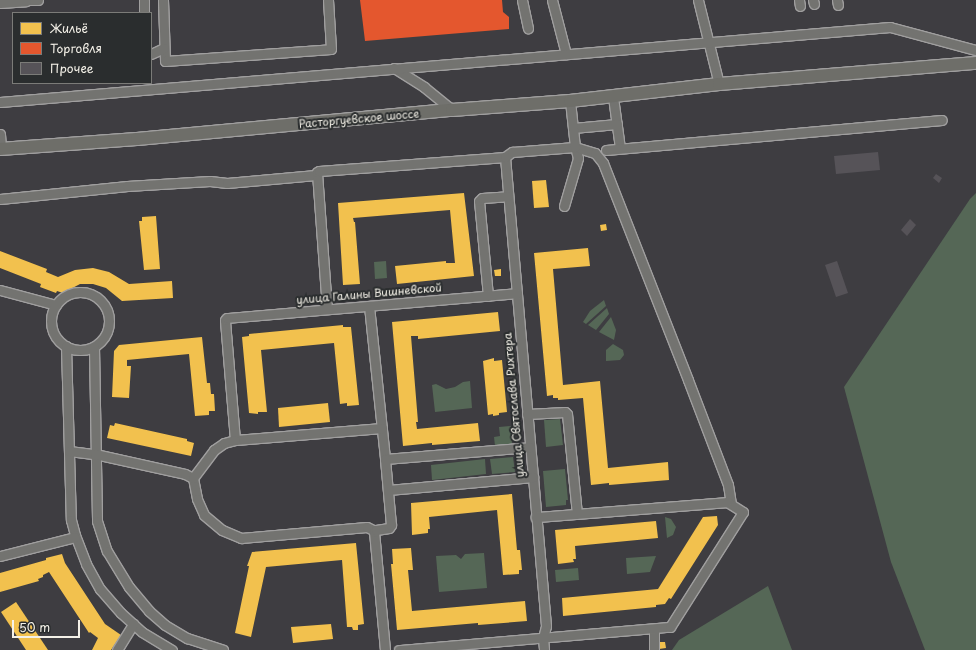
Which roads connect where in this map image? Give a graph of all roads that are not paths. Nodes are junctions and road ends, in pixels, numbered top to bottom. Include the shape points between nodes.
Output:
1 (38, 0) edge
2 (144, 0) edge
3 (163, 0) edge
4 (328, 0) edge
5 (522, 0) edge
6 (552, 0) edge
7 (698, 0) edge
8 (26, 1) edge
9 (0, 3) edge
10 (144, 12) edge
11 (528, 28) dead end
12 (709, 42) junction
13 (164, 48) junction
14 (976, 50) edge
15 (152, 54) edge
16 (566, 54) junction
17 (976, 63) edge
18 (394, 68) junction
19 (718, 84) junction
20 (133, 87) edge
21 (613, 97) junction
22 (0, 102) edge
23 (570, 102) junction
24 (452, 110) junction
25 (942, 120) dead end
26 (616, 124) junction
27 (573, 128) junction
28 (0, 134) edge
29 (575, 147) junction
30 (620, 148) junction
31 (1, 149) edge
32 (606, 150) dead end
33 (505, 157) junction
34 (316, 175) junction
35 (508, 196) junction
36 (0, 198) edge
37 (564, 206) dead end
38 (0, 290) edge
39 (517, 293) junction
40 (488, 296) junction
41 (56, 305) junction
42 (370, 306) junction
43 (327, 309) junction
44 (66, 346) junction
45 (94, 347) junction
46 (527, 414) junction
47 (382, 428) junction
48 (235, 440) junction
49 (530, 448) junction
50 (69, 451) junction
51 (95, 454) junction
52 (385, 459) junction
53 (533, 477) junction
54 (193, 478) junction
55 (388, 490) junction
56 (731, 503) junction
57 (577, 514) junction
58 (536, 517) junction
59 (375, 530) junction
60 (75, 537) junction
61 (0, 556) edge
62 (134, 624) junction
63 (654, 629) junction
64 (543, 638) junction
65 (116, 650) edge
66 (172, 650) edge
67 (222, 650) edge
68 (385, 650) edge
69 (399, 650) edge
70 (544, 650) edge
71 (654, 650) edge

1 - 8 street
2 - 10 street
3 - 13 street
4 - 13 street via 331,49 165,61
5 - 11 street
6 - 16 street
7 - 12 street
8 - 9 street
12 - 14 street via 890,27
12 - 16 street
12 - 19 street
13 - 15 street
16 - 18 street
17 - 19 main road, Расторгуевское шоссе
18 - 20 street
18 - 24 street via 424,87
19 - 21 main road, Расторгуевское шоссе
20 - 22 street
21 - 23 main road, Расторгуевское шоссе
21 - 26 street
23 - 24 main road, Расторгуевское шоссе
23 - 27 street
24 - 31 main road, Расторгуевское шоссе
25 - 30 street
26 - 27 street
26 - 30 street
27 - 29 street
28 - 31 street
29 - 33 street via 512,152
29 - 37 street via 578,158
29 - 56 street via 595,153 603,162 722,471
30 - 32 street
33 - 34 street via 320,171
33 - 35 street, улица Святослава Рихтера
34 - 36 street via 227,183 210,180
34 - 43 street
35 - 39 street, улица Святослава Рихтера
35 - 40 street via 482,198 479,201
38 - 41 street
39 - 40 street, улица Галины Вишневской
39 - 46 street, улица Святослава Рихтера
40 - 42 street, улица Галины Вишневской
41 - 44 street via 52,313 53,332
41 - 45 street via 71,293 90,293 99,298 109,314 108,329
42 - 43 street, улица Галины Вишневской
42 - 47 street
43 - 48 street, улица Галины Вишневской via 225,320
44 - 45 street via 75,350
44 - 50 street
45 - 51 street
46 - 49 street, улица Святослава Рихтера
46 - 57 street via 567,414
47 - 48 street
47 - 52 street
48 - 54 street via 224,443 214,450
49 - 52 street
49 - 53 street, улица Святослава Рихтера
50 - 51 street
50 - 60 street via 71,520
51 - 54 street via 186,474
51 - 67 street via 96,520 107,551 129,587 148,610 165,624 187,638
52 - 55 street
53 - 55 street
53 - 58 street, улица Святослава Рихтера
54 - 59 street via 197,499 204,515 222,530 241,538 367,527
55 - 59 street via 391,526
56 - 57 street
56 - 63 street via 741,510 742,514 673,625
57 - 58 street
58 - 64 street, улица Святослава Рихтера via 546,628
59 - 68 street
60 - 61 street
60 - 62 street via 100,589
62 - 65 street
62 - 66 street via 142,632
63 - 64 street
63 - 71 street
64 - 69 street
64 - 70 street, улица Святослава Рихтера

